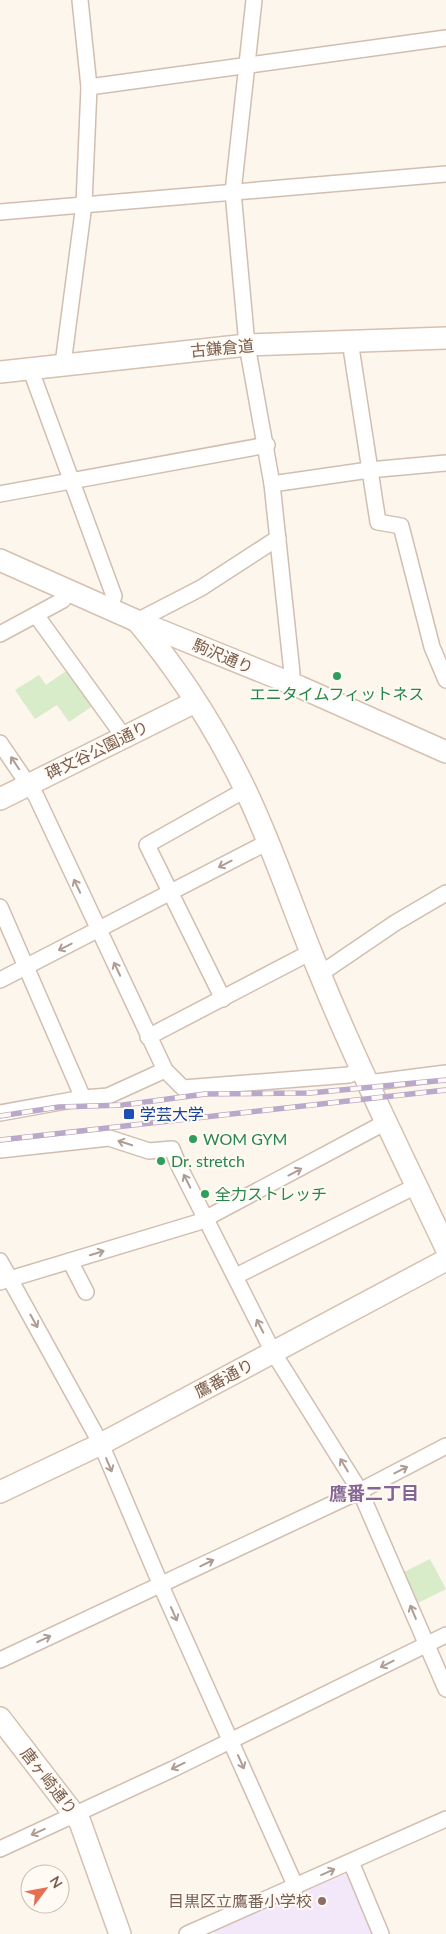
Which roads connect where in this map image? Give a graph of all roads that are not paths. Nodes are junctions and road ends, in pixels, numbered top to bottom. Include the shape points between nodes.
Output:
1 (80, 0) edge
2 (254, 0) edge
3 (446, 38) edge
4 (247, 65) junction
5 (89, 87) junction
6 (446, 174) edge
7 (233, 192) junction
8 (84, 204) junction
9 (0, 212) edge
10 (446, 338) edge
11 (350, 341) junction
12 (247, 345) junction
13 (63, 364) junction
14 (30, 368) junction
15 (0, 372) edge
16 (267, 445) junction
17 (446, 463) edge
18 (369, 470) junction
19 (72, 480) junction
20 (272, 484) junction
21 (0, 494) edge
22 (278, 538) junction
23 (0, 560) edge
24 (66, 589) junction
25 (110, 608) junction
26 (36, 616) junction
27 (137, 621) junction
28 (0, 634) edge
29 (446, 680) edge
30 (288, 683) junction
31 (195, 702) junction
32 (124, 737) junction
33 (0, 743) edge
34 (444, 748) edge
35 (29, 784) junction
36 (245, 790) junction
37 (0, 799) edge
38 (268, 842) junction
39 (170, 892) junction
40 (446, 894) edge
41 (0, 907) edge
42 (98, 930) junction
43 (311, 952) junction
44 (26, 967) junction
45 (320, 974) junction
46 (0, 980) edge
47 (223, 998) junction
48 (148, 1037) junction
49 (165, 1070) junction
50 (446, 1073) edge
51 (365, 1076) junction
52 (83, 1098) junction
53 (0, 1113) edge
54 (386, 1122) junction
55 (0, 1150) edge
56 (416, 1186) junction
57 (206, 1218) junction
58 (446, 1248) edge
59 (446, 1260) edge
60 (0, 1261) edge
61 (70, 1261) junction
62 (236, 1276) junction
63 (5, 1280) edge
64 (86, 1292) dead end
65 (273, 1352) junction
66 (100, 1444) junction
67 (446, 1446) edge
68 (360, 1491) junction
69 (0, 1492) edge
70 (161, 1586) junction
71 (446, 1635) edge
72 (426, 1644) junction
73 (0, 1660) edge
74 (446, 1689) edge
75 (0, 1718) edge
76 (231, 1740) junction
77 (75, 1815) junction
78 (446, 1819) edge
79 (0, 1849) edge
80 (351, 1862) junction
81 (296, 1887) junction
82 (120, 1934) edge
83 (187, 1934) edge
84 (381, 1934) edge

1 - 5 street
2 - 4 street
3 - 4 street
4 - 5 street
4 - 7 street
5 - 8 street
6 - 7 street
7 - 8 street
7 - 12 street
8 - 9 street
8 - 13 street
10 - 11 street, 古鎌倉道
11 - 12 street, 古鎌倉道
11 - 18 street
12 - 13 street, 古鎌倉道
12 - 16 street
13 - 14 street, 古鎌倉道
14 - 15 street, 古鎌倉道
14 - 19 street
16 - 19 street
16 - 20 street
17 - 18 street
18 - 20 street
18 - 29 street via 378,522 401,526 432,647
19 - 21 street
19 - 25 street via 114,596
20 - 22 street
22 - 27 street via 201,588
22 - 30 street via 292,672
23 - 24 street, 駒沢通り
24 - 25 street, 駒沢通り
24 - 26 street via 63,600
25 - 27 street, 駒沢通り
26 - 28 street
26 - 32 street
27 - 30 street, 駒沢通り
27 - 31 street via 164,653
30 - 34 street, 駒沢通り
31 - 32 street, 碑文谷公園通り
31 - 36 street
32 - 35 street, 碑文谷公園通り
35 -> 33 street
35 - 37 street, 碑文谷公園通り
42 -> 35 street
36 - 38 street
36 - 39 street via 147,846
38 -> 39 street
38 - 43 street
39 - 42 street
39 - 47 street
40 - 45 street via 395,923
41 - 44 street
42 -> 44 street
48 -> 42 street
43 - 45 street
43 - 47 street
44 - 46 street
44 - 52 street
45 - 51 street
47 - 48 street
48 - 49 street
49 - 51 street via 183,1088
49 - 52 street via 108,1096
50 - 51 street
51 - 54 street
52 - 53 street
54 - 56 street
57 -> 54 street
57 -> 55 street via 172,1149 149,1151 109,1138
56 - 58 street
56 - 62 street
61 -> 57 street
57 - 62 street
59 - 65 street, 鷹番通り
60 - 63 street
61 - 63 street
61 - 64 street
65 -> 62 street
63 -> 66 street
65 - 66 street, 鷹番通り
68 -> 65 street
66 - 69 street, 鷹番通り
66 -> 70 street
68 -> 67 street
70 -> 68 street
72 -> 68 street
73 -> 70 street
70 -> 76 street
71 - 72 street
72 - 74 street
72 -> 76 street
75 - 77 street, 唐ヶ崎通り
76 -> 77 street
76 -> 81 street
77 -> 79 street
77 - 82 street, 唐ヶ崎通り
78 - 80 street
81 -> 80 street
80 - 84 street
81 - 83 street

